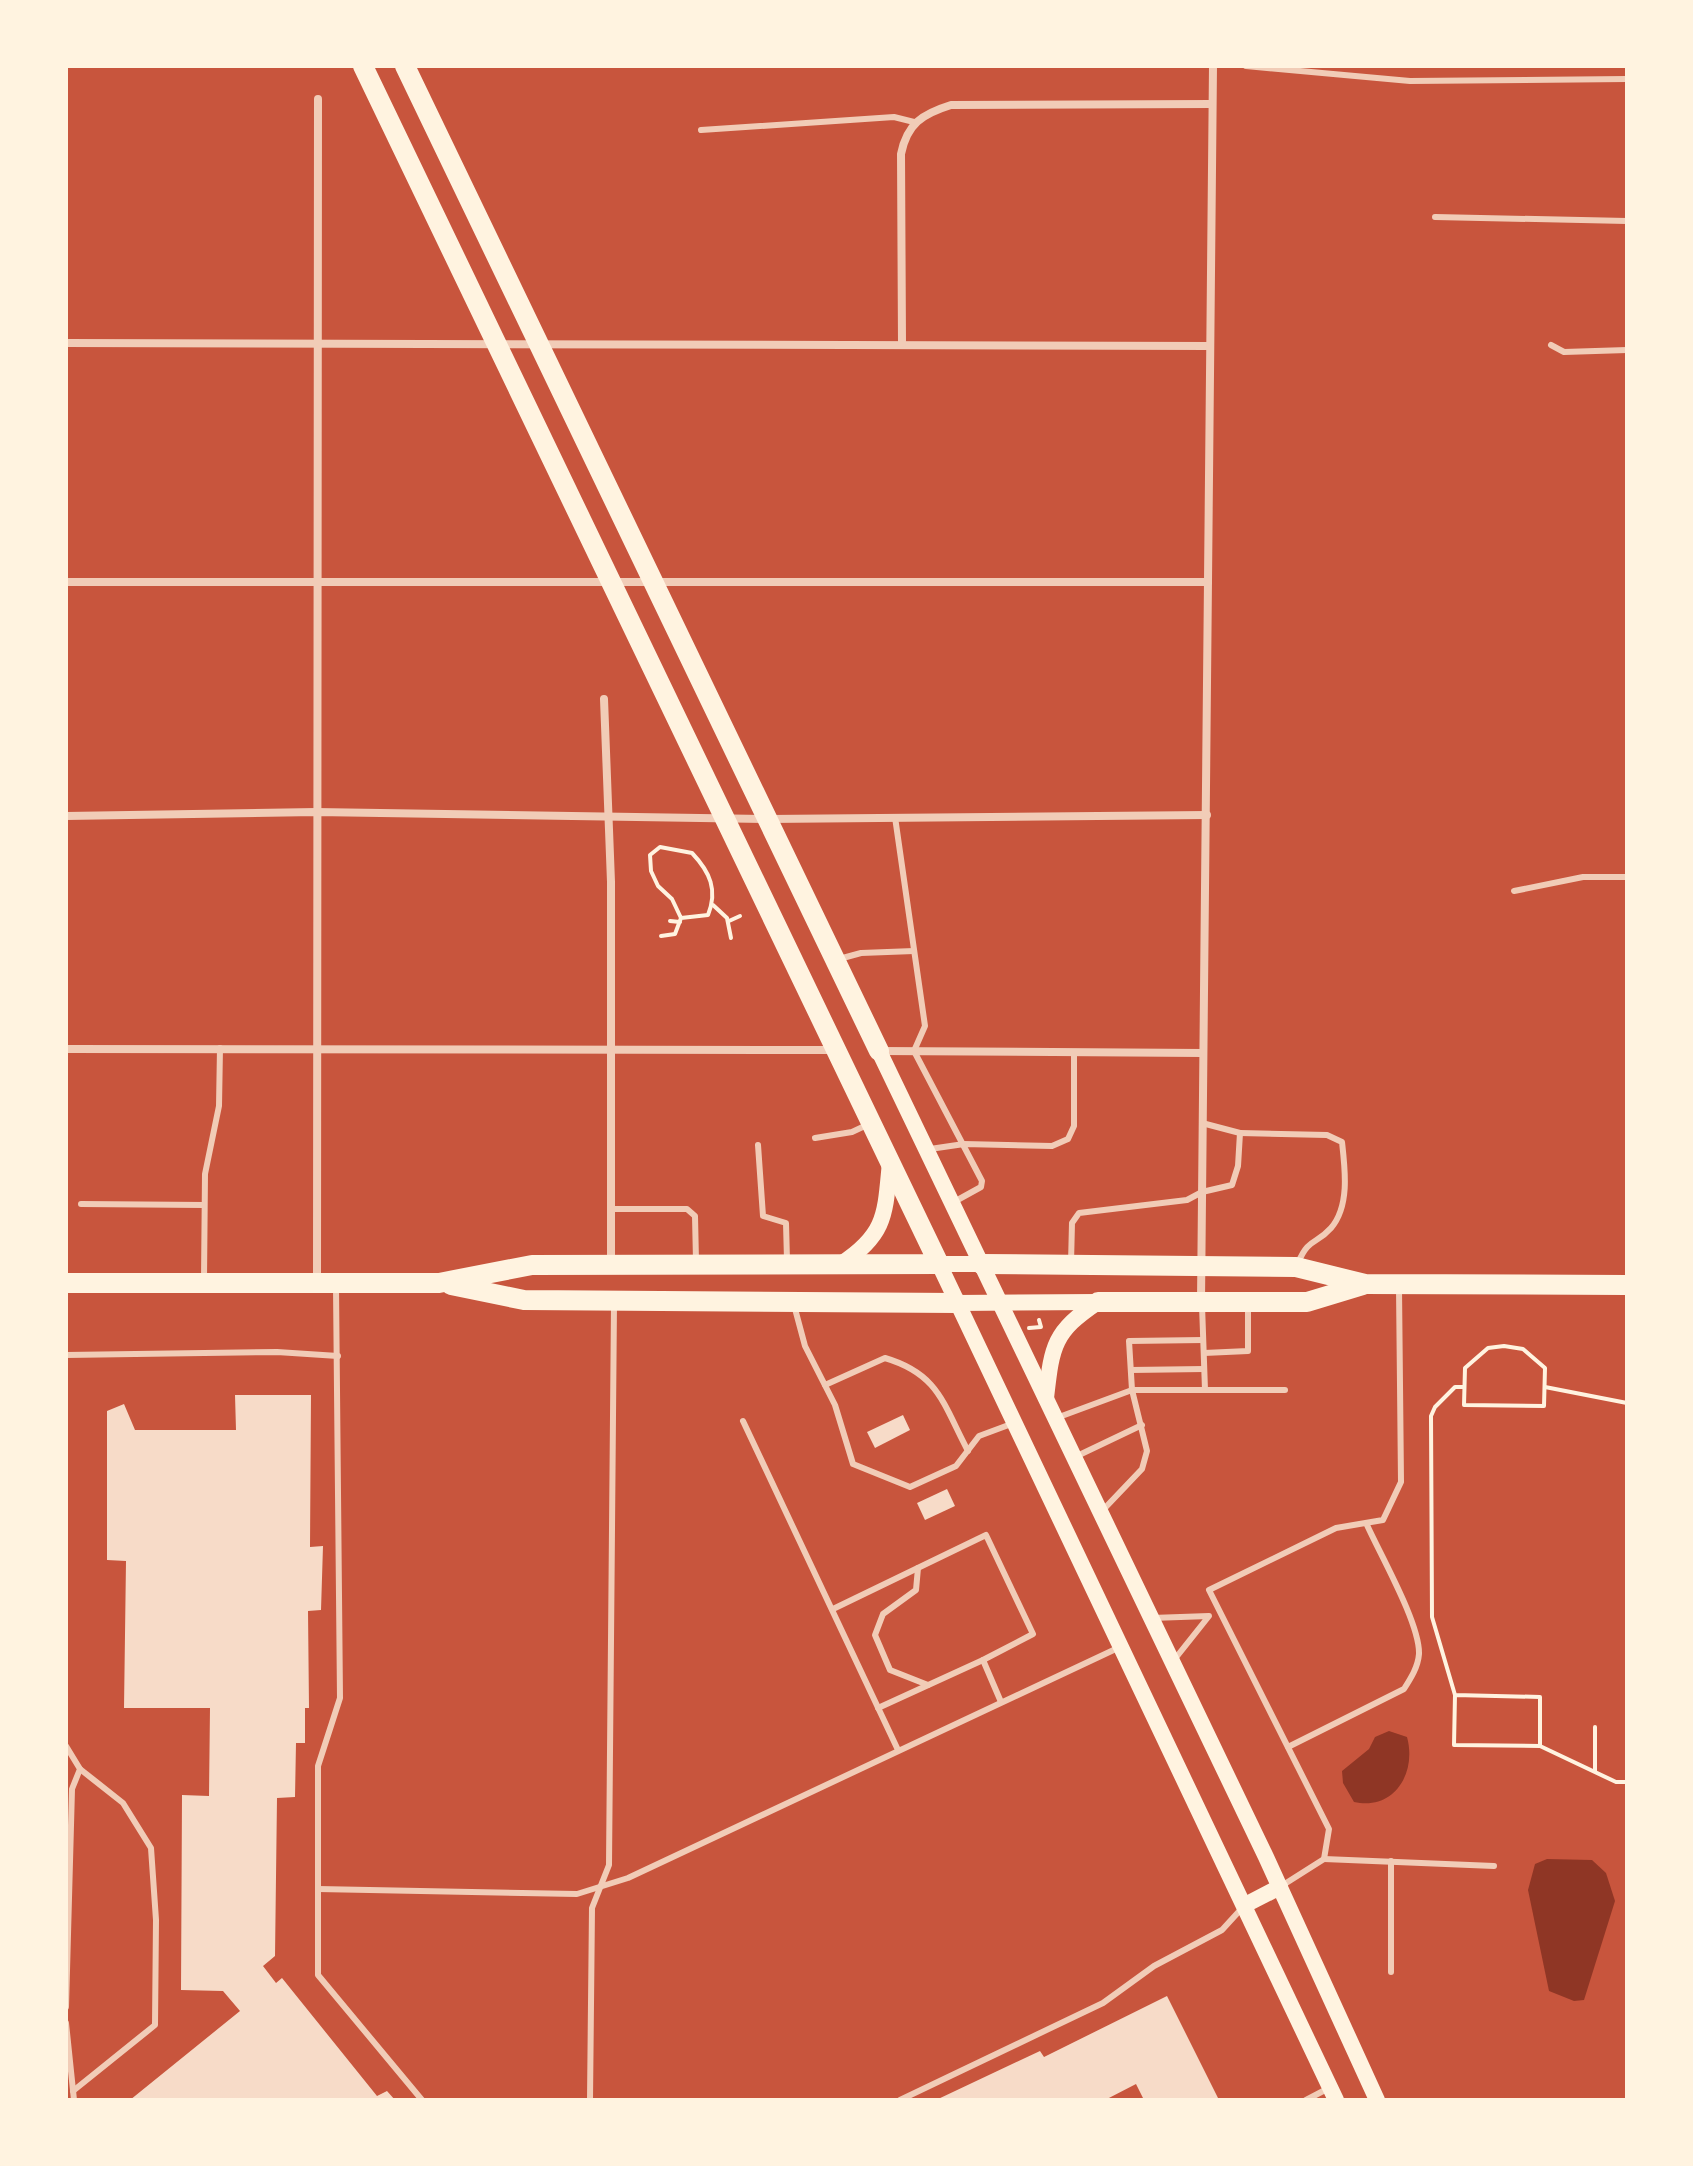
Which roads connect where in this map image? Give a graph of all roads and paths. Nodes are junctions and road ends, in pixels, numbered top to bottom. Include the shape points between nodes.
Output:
1 (363, 66) edge
2 (405, 66) edge
3 (1213, 66) edge
4 (1246, 66) edge
5 (1627, 79) edge
6 (318, 99) dead end
7 (1212, 104) junction
8 (914, 122) junction
9 (701, 130) dead end
10 (1435, 217) dead end
11 (1627, 221) edge
12 (66, 343) edge
13 (495, 343) junction
14 (902, 343) junction
15 (317, 344) junction
16 (538, 345) junction
17 (1551, 345) dead end
18 (1210, 346) junction
19 (1627, 350) edge
20 (609, 580) junction
21 (652, 581) junction
22 (66, 582) edge
23 (316, 582) junction
24 (1208, 582) junction
25 (604, 699) dead end
26 (316, 812) junction
27 (1207, 815) junction
28 (66, 816) edge
29 (609, 816) junction
30 (895, 817) junction
31 (724, 818) junction
32 (768, 819) junction
33 (1627, 877) edge
34 (1514, 891) dead end
35 (712, 905) junction
36 (740, 916) dead end
37 (680, 920) junction
38 (670, 921) dead end
39 (729, 921) junction
40 (661, 936) dead end
41 (731, 938) dead end
42 (914, 951) junction
43 (835, 960) junction
44 (220, 1048) junction
45 (66, 1049) edge
46 (316, 1049) junction
47 (835, 1050) junction
48 (610, 1051) junction
49 (879, 1051) junction
50 (914, 1051) junction
51 (1074, 1052) junction
52 (1203, 1053) junction
53 (871, 1123) junction
54 (1202, 1123) junction
55 (1240, 1133) junction
56 (815, 1138) dead end
57 (964, 1144) junction
58 (758, 1145) dead end
59 (926, 1150) junction
60 (890, 1162) junction
61 (1202, 1192) junction
62 (951, 1203) junction
63 (81, 1204) dead end
64 (204, 1205) junction
65 (611, 1209) junction
66 (841, 1264) junction
67 (939, 1264) junction
68 (981, 1264) junction
69 (1071, 1264) junction
70 (611, 1265) junction
71 (696, 1265) junction
72 (787, 1265) junction
73 (1201, 1265) junction
74 (1296, 1267) junction
75 (66, 1283) edge
76 (326, 1283) junction
77 (439, 1283) junction
78 (204, 1284) junction
79 (1365, 1284) junction
80 (1399, 1284) junction
81 (1627, 1285) edge
82 (614, 1300) junction
83 (793, 1302) junction
84 (1098, 1302) junction
85 (1201, 1302) junction
86 (1248, 1302) junction
87 (957, 1303) junction
88 (1000, 1303) junction
89 (1039, 1317) dead end
90 (1027, 1329) dead end
91 (1203, 1340) junction
92 (1204, 1353) junction
93 (66, 1355) edge
94 (338, 1356) junction
95 (1204, 1369) junction
96 (1131, 1370) junction
97 (825, 1385) junction
98 (1464, 1387) junction
99 (1545, 1387) junction
100 (1132, 1390) junction
101 (1205, 1390) junction
102 (1285, 1390) dead end
103 (1046, 1399) junction
104 (1627, 1403) edge
105 (1055, 1418) junction
106 (743, 1421) dead end
107 (1015, 1423) junction
108 (1142, 1425) junction
109 (968, 1451) junction
110 (1074, 1458) junction
111 (1100, 1512) junction
112 (1367, 1525) junction
113 (918, 1568) junction
114 (833, 1609) junction
115 (1219, 1612) junction
116 (1209, 1616) junction
117 (1150, 1618) junction
118 (1122, 1646) junction
119 (983, 1660) junction
120 (1172, 1662) junction
121 (928, 1685) junction
122 (1455, 1695) junction
123 (1001, 1702) junction
124 (878, 1708) junction
125 (1595, 1727) dead end
126 (66, 1746) edge
127 (1540, 1746) junction
128 (1288, 1747) junction
129 (898, 1750) junction
130 (80, 1769) junction
131 (1595, 1771) junction
132 (1627, 1782) edge
133 (1324, 1859) junction
134 (1391, 1861) junction
135 (1494, 1866) dead end
136 (601, 1886) junction
137 (1280, 1887) junction
138 (318, 1889) junction
139 (1245, 1905) junction
140 (1391, 1972) dead end
141 (66, 2007) edge
142 (66, 2023) edge
143 (73, 2091) junction
144 (1333, 2094) edge
145 (74, 2100) edge
146 (422, 2100) edge
147 (590, 2100) edge
148 (900, 2100) edge
149 (1306, 2100) edge
150 (1377, 2100) edge

1 - 13 main road
2 - 16 main road
3 - 7 street
4 - 5 lane via 1410,81
6 - 15 street
7 - 8 street via 951,105
7 - 18 street
8 - 9 lane via 894,117
8 - 14 street via 901,154
10 - 11 lane
12 - 15 street
13 - 15 street
13 - 16 street
13 - 20 main road
14 - 16 street
14 - 18 street
15 - 23 street
16 - 21 main road
17 - 19 lane via 1564,352
18 - 24 street
20 - 21 street
20 - 23 street
20 - 31 main road
21 - 24 street
21 - 32 main road
22 - 23 street
23 - 26 street
24 - 27 street
25 - 29 street
26 - 28 street
26 - 29 street
26 - 46 street
27 - 30 street
27 - 52 street
29 - 31 street
29 - 48 street
30 - 32 street
30 - 42 lane
31 - 32 street
31 - 47 main road
32 - 43 main road
33 - 34 lane via 1583,877
35 - 37 path via 708,915
35 - 37 path via 712,880 705,866 692,853 660,847 650,855 651,871
35 - 39 path
36 - 39 path
37 - 38 path
37 - 40 path via 675,934
39 - 41 path
42 - 43 lane via 861,953
42 - 50 lane via 925,1026
43 - 49 main road
44 - 45 street
44 - 46 street
44 - 64 lane via 219,1106
46 - 48 street
46 - 76 street
47 - 48 street
47 - 53 main road
48 - 65 street
49 - 50 street
49 - 59 main road
50 - 51 street
50 - 57 lane
51 - 52 street
51 - 57 lane via 1074,1126 1068,1139 1052,1146
52 - 54 street
53 - 56 lane
53 - 60 main road
54 - 55 lane
54 - 61 street
55 - 61 lane via 1232,1185
55 - 74 lane via 1327,1135 1342,1142 1343,1211 1329,1230 1306,1244
57 - 59 lane
57 - 62 lane via 981,1187
58 - 72 lane via 763,1216 786,1223
59 - 62 main road
60 - 66 main road via 878,1232
60 - 67 main road
61 - 69 lane via 1187,1200 1079,1213 1072,1223
61 - 73 street
62 - 68 main road
63 - 64 lane
64 - 78 lane
65 - 70 street
65 - 71 lane via 687,1209 695,1216
66 - 67 main road
66 - 72 main road
67 - 68 main road
67 - 87 main road
68 - 69 main road
68 - 88 main road
69 - 73 main road
70 - 71 main road
70 - 77 main road via 532,1265
71 - 72 main road
73 - 74 main road
73 - 85 street
74 - 79 main road
75 - 78 main road
76 - 77 main road
76 - 78 main road
76 - 94 lane
77 - 82 main road via 524,1300
79 - 80 main road
79 - 86 main road via 1307,1302
80 - 81 main road
80 - 112 lane via 1401,1482 1383,1520
82 - 83 main road
82 - 136 lane via 609,1865
83 - 87 main road
83 - 97 lane via 805,1346
84 - 85 main road
84 - 88 main road
84 - 103 main road via 1072,1319 1055,1341
85 - 86 main road
85 - 91 lane
86 - 92 lane via 1248,1351
87 - 88 main road
87 - 107 main road
88 - 103 main road
89 - 90 path via 1041,1327
91 - 92 lane
91 - 96 lane via 1129,1341
92 - 95 lane
93 - 94 lane
94 - 138 lane via 340,1698 318,1766
95 - 96 lane
95 - 101 lane
96 - 100 lane
97 - 109 lane via 885,1358 907,1364 930,1378
97 - 109 lane via 853,1464 910,1487 956,1466
98 - 99 path via 1464,1405 1544,1406
98 - 99 path via 1465,1368 1475,1357 1504,1346 1537,1358 1545,1368
98 - 122 path via 1455,1387 1431,1416 1432,1617
99 - 104 path
100 - 101 lane
100 - 105 lane
100 - 108 lane
101 - 102 lane
103 - 105 main road
105 - 110 main road
106 - 114 lane
107 - 109 lane via 979,1436
107 - 118 main road
108 - 110 lane
108 - 111 lane via 1147,1451 1142,1469
110 - 111 main road
111 - 117 main road
112 - 115 lane via 1336,1528 1209,1590
112 - 128 lane via 1417,1635 1414,1674 1404,1689
113 - 114 lane
113 - 119 lane via 986,1535 1033,1634
113 - 121 lane via 916,1590 883,1614 875,1635 890,1670
114 - 124 lane
115 - 116 lane
115 - 128 lane
116 - 117 lane
116 - 120 lane
117 - 120 main road
118 - 123 lane
118 - 139 main road
119 - 121 lane
119 - 123 lane
120 - 137 main road
121 - 124 lane
122 - 127 path via 1540,1697
122 - 127 path via 1454,1745
123 - 129 lane
124 - 129 lane
125 - 131 path
126 - 130 lane
127 - 131 path
128 - 133 lane via 1329,1829
129 - 136 lane
130 - 141 lane via 72,1789
130 - 143 lane via 123,1803 151,1848 155,2025
131 - 132 path
133 - 134 lane
133 - 137 lane
134 - 135 lane
134 - 140 lane
136 - 138 lane via 577,1894
136 - 147 lane via 592,1908
137 - 139 main road
137 - 150 main road
138 - 146 lane via 318,1975
139 - 144 main road
139 - 148 lane via 1222,1930 1154,1966 1103,2003
142 - 143 lane
143 - 145 lane
144 - 149 lane

